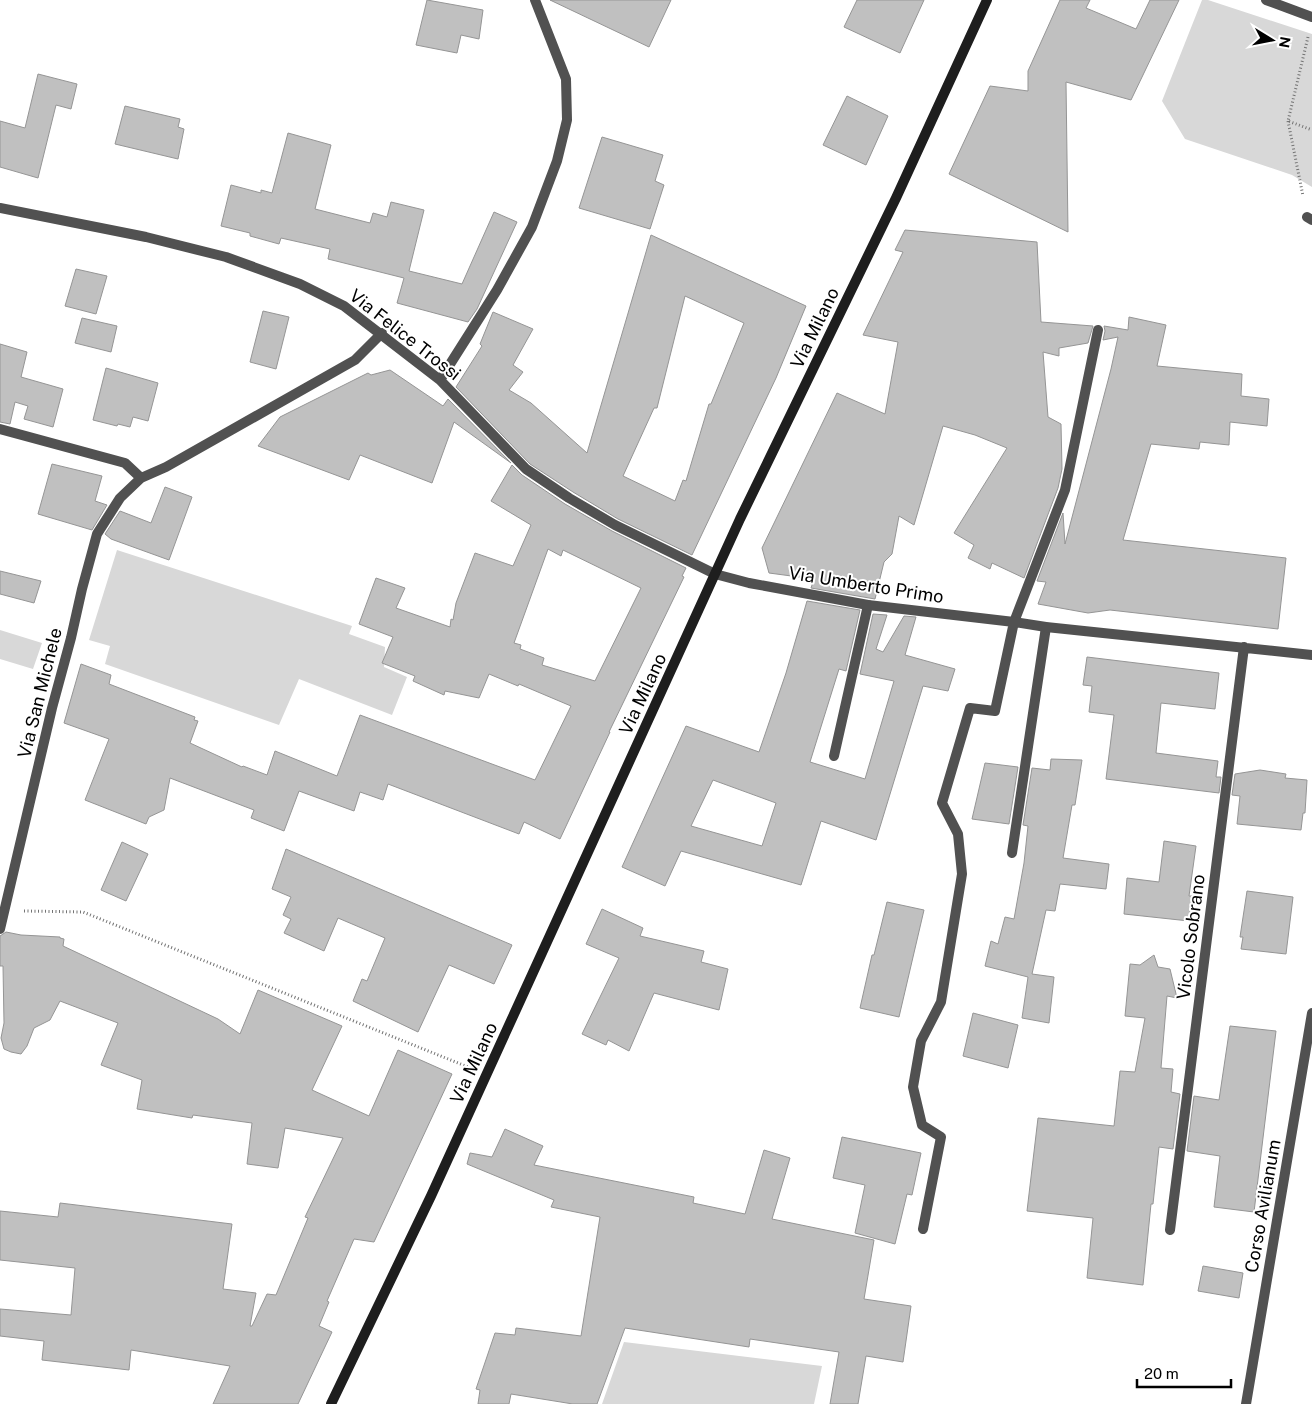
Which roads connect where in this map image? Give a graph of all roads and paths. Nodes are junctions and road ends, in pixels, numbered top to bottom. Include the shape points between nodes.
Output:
1 (535, 0) edge
2 (987, 0) edge
3 (1266, 0) edge
4 (1312, 17) edge
5 (1310, 29) dead end
6 (1288, 121) junction
7 (1312, 130) edge
8 (0, 208) edge
9 (1309, 218) edge
10 (1098, 330) dead end
11 (382, 333) junction
12 (440, 380) junction
13 (0, 429) edge
14 (141, 478) junction
15 (715, 574) junction
16 (868, 605) junction
17 (1014, 622) junction
18 (1046, 627) junction
19 (1244, 647) junction
20 (1312, 655) edge
21 (834, 756) dead end
22 (1012, 853) dead end
23 (2, 910) edge
24 (0, 929) edge
25 (1312, 1013) edge
26 (487, 1075) junction
27 (923, 1229) dead end
28 (1170, 1230) dead end
29 (331, 1404) edge
30 (1246, 1404) edge

1 - 12 street via 566,79 567,120 557,161 532,227
2 - 15 main road, Via Milano via 896,198
3 - 4 street
5 - 6 path
6 - 7 path
6 - 9 path
8 - 11 street, Via Felice Trossi via 226,257 308,288 344,306
10 - 17 street via 1065,490
11 - 12 street, Via Felice Trossi
11 - 14 street, Via San Michele via 355,360
12 - 15 street, Via Felice Trossi via 526,469 615,525
13 - 14 street via 126,463
14 - 23 street, Via San Michele via 120,498 97,534
15 - 16 street, Via Umberto Primo
15 - 26 main road, Via Milano
16 - 17 street, Via Umberto Primo
16 - 21 street
17 - 18 street, Via Umberto Primo
17 - 27 street via 995,711 970,708 942,803 958,834 962,874 941,1002 921,1041 913,1087 922,1125 941,1137
18 - 19 street, Via Umberto Primo
18 - 22 street
19 - 20 street, Via Umberto Primo
19 - 28 street, Vicolo Sobrano
23 - 24 street, Via San Michele
23 - 26 path via 83,912
25 - 30 street, Corso Avilianum
26 - 29 main road, Via Milano

